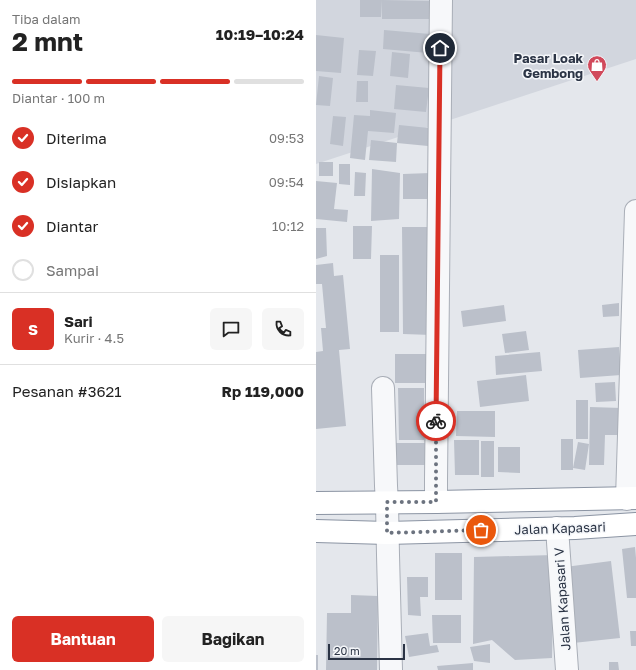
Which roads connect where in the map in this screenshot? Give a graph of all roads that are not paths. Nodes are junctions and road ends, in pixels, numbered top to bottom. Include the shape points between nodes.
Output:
1 (441, 0) edge
2 (636, 211) edge
3 (383, 388) dead end
4 (632, 499) edge
5 (387, 502) junction
6 (436, 502) junction
7 (316, 503) edge
8 (636, 524) edge
9 (557, 528) junction
10 (316, 531) edge
11 (387, 533) junction
12 (391, 670) edge
13 (567, 670) edge

1 - 6 street
2 - 4 street
3 - 5 street
4 - 6 highway, Jalan Kapasari
5 - 6 highway, Jalan Kapasari
5 - 7 highway, Jalan Kapasari
5 - 11 street
8 - 9 highway, Jalan Kapasari
9 - 11 highway, Jalan Kapasari
9 - 13 street, Jalan Kapasari V
10 - 11 highway, Jalan Kapasari
11 - 12 street

